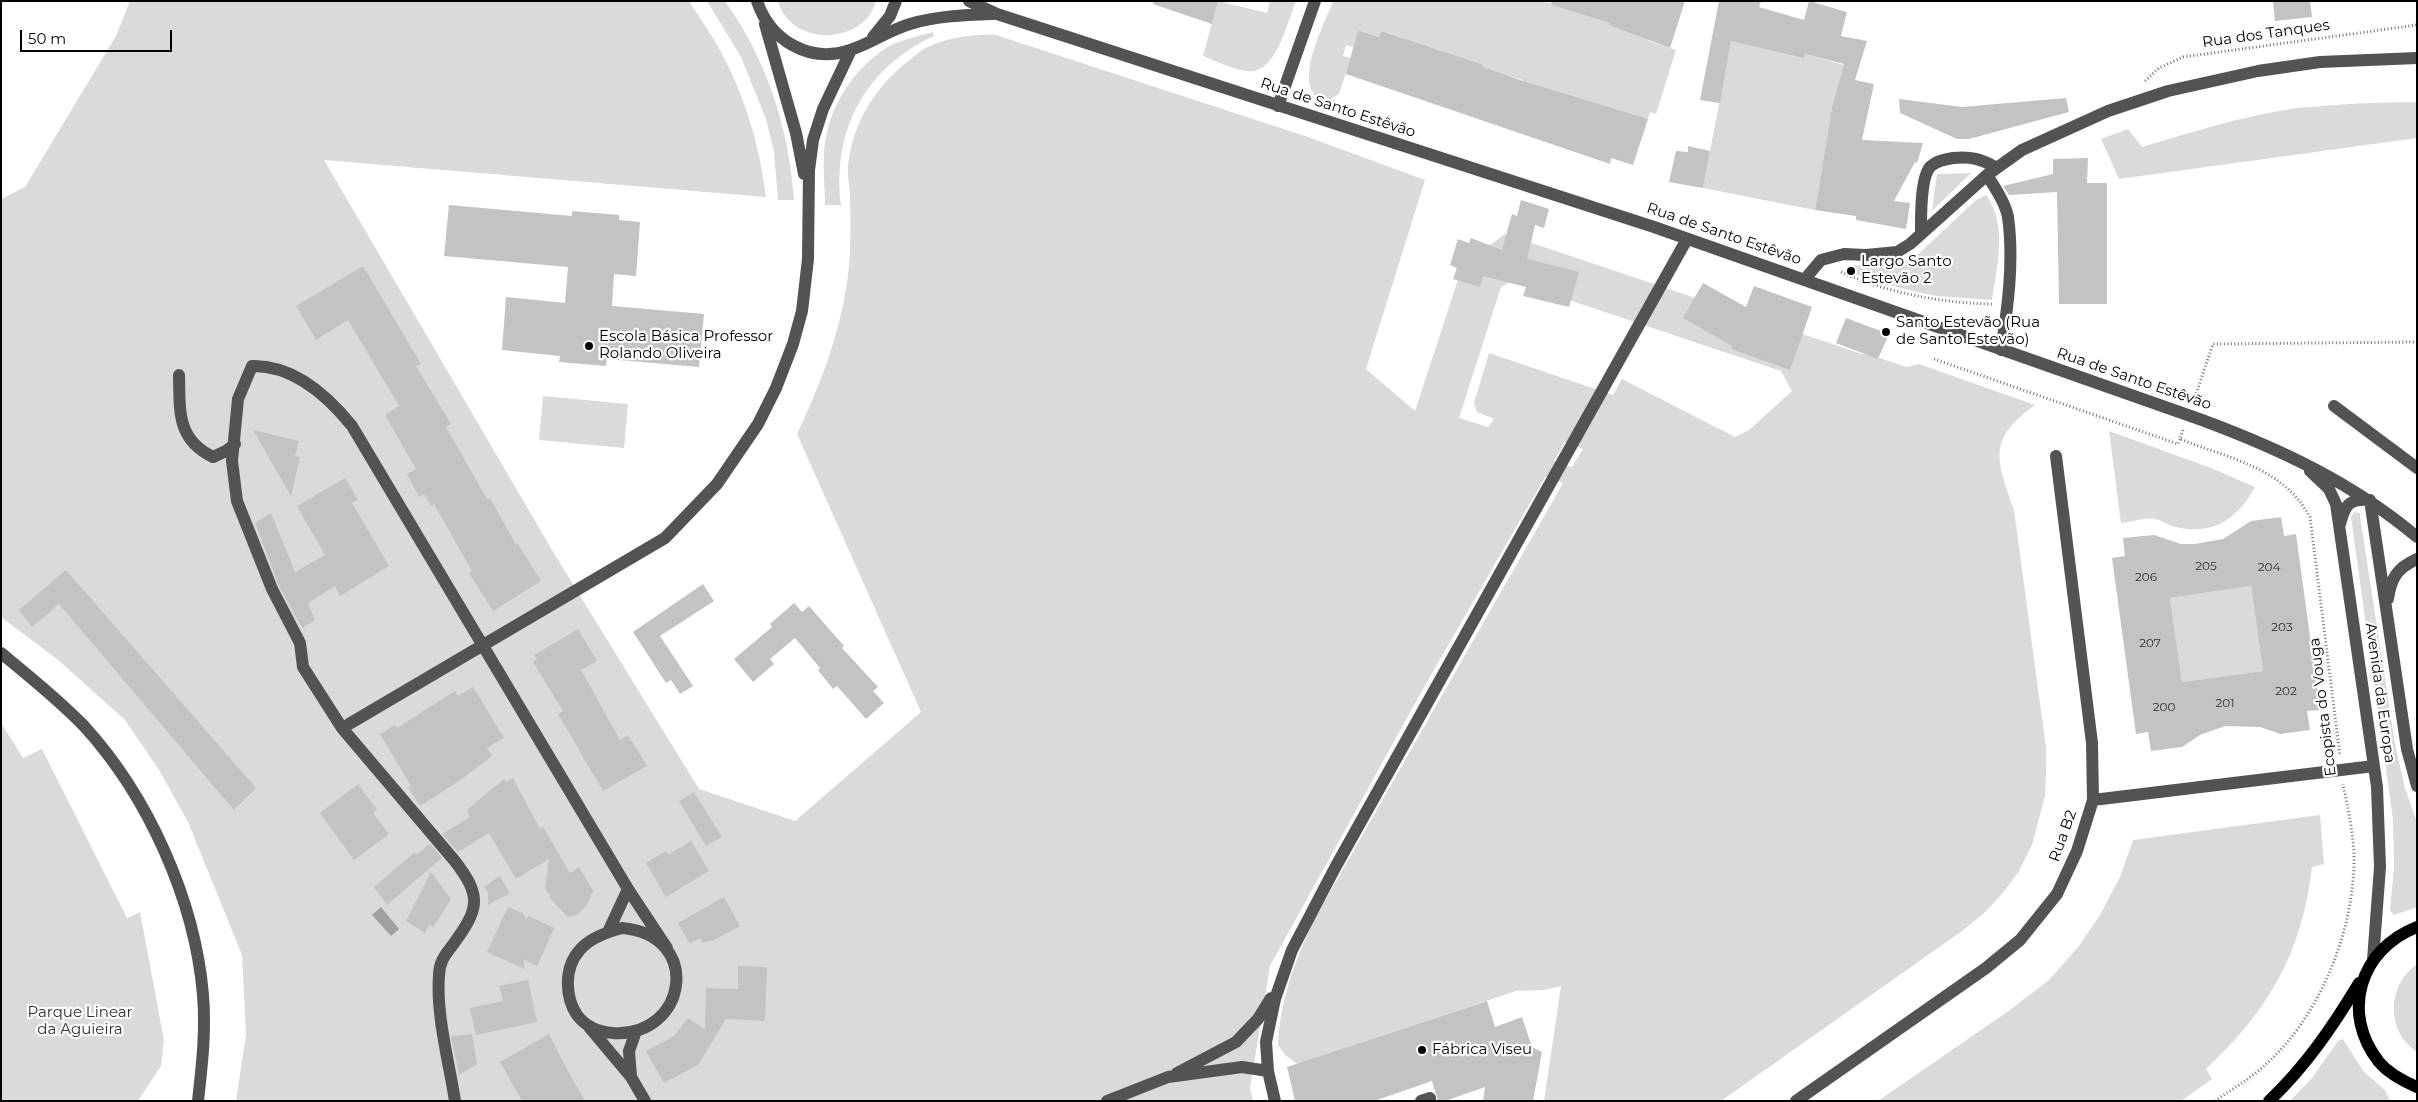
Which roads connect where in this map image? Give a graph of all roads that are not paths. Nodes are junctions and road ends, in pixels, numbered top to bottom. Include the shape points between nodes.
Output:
1 (757, 1) edge
2 (896, 1) edge
3 (969, 1) edge
4 (1314, 1) edge
5 (997, 14) junction
6 (762, 16) junction
7 (867, 42) junction
8 (851, 50) junction
9 (2417, 58) edge
10 (1278, 106) junction
11 (1992, 172) junction
12 (810, 214) junction
13 (1921, 234) junction
14 (1686, 239) junction
15 (1805, 279) junction
16 (2001, 350) junction
17 (179, 375) dead end
18 (2334, 406) dead end
19 (235, 444) junction
20 (2285, 454) junction
21 (2056, 456) dead end
22 (2417, 468) edge
23 (2370, 500) junction
24 (2340, 526) junction
25 (2417, 537) edge
26 (2417, 559) edge
27 (2386, 609) junction
28 (481, 645) junction
29 (1, 653) edge
30 (349, 724) dead end
31 (2374, 766) junction
32 (2417, 786) edge
33 (2092, 800) junction
34 (628, 889) junction
35 (2417, 927) edge
36 (608, 932) junction
37 (667, 948) junction
38 (2373, 960) junction
39 (2364, 975) junction
40 (1280, 984) junction
41 (588, 1027) junction
42 (636, 1031) junction
43 (1268, 1071) junction
44 (631, 1077) junction
45 (1168, 1077) junction
46 (2417, 1087) edge
47 (198, 1101) edge
48 (455, 1101) edge
49 (645, 1101) edge
50 (1107, 1101) edge
51 (1275, 1101) edge
52 (1421, 1101) edge
53 (1430, 1101) edge
54 (1796, 1101) edge
55 (2269, 1101) edge

1 - 6 street
2 - 7 street via 885,24
3 - 5 street, Rua de Santo Estêvão
4 - 10 street
5 - 7 street via 936,18 908,25
5 - 10 street, Rua de Santo Estêvão
6 - 8 street via 775,34 813,54
6 - 12 street via 796,132
7 - 8 street
8 - 12 street via 823,109 813,140 809,170
9 - 11 street via 2312,63 2137,100 2022,150
10 - 14 street, Rua de Santo Estêvão
11 - 13 street
11 - 13 street via 1972,157 1949,159 1932,166 1925,182
11 - 16 street via 2008,216 2008,304
12 - 28 street via 802,311 793,344 758,424 717,484 665,538
13 - 15 street via 1897,252 1844,254 1821,260
14 - 15 street, Rua de Santo Estêvão
14 - 40 street via 1310,916 1292,950
15 - 16 street, Rua de Santo Estêvão
16 - 20 street, Rua de Santo Estêvão via 2188,415
17 - 19 street via 181,420 196,446 213,457
18 - 22 street
19 - 28 street via 238,400 252,366 270,366 293,375 320,393 352,426
19 - 48 street via 232,461 237,501 272,589 300,644 303,667 342,728 459,866 475,893 475,907 441,960 438,977
20 - 23 street, Rua de Santo Estêvão via 2324,472
20 - 24 street, Avenida da Europa via 2318,477 2329,489
21 - 33 street, Rua B2 via 2092,743
23 - 24 street via 2357,499 2350,503
23 - 25 street, Rua de Santo Estêvão
23 - 27 street, Avenida da Europa
24 - 31 street, Avenida da Europa
26 - 27 street via 2395,573
27 - 32 street, Avenida da Europa via 2406,749
28 - 30 street
28 - 34 street
29 - 47 street via 83,725 117,767 156,832 175,876 194,943 203,994 205,1047
31 - 33 street
31 - 38 street, Avenida da Europa via 2380,846
33 - 54 street, Rua B2 via 2077,851 2057,894 2020,940 1986,968
34 - 36 street
34 - 37 street
35 - 38 main road via 2400,934
36 - 37 street via 622,928 638,930 652,935
36 - 41 street via 579,950 570,965 567,982 571,1000
37 - 42 street via 675,966 677,983 671,1005 662,1016
38 - 39 main road
39 - 46 main road via 2359,1006 2367,1043 2380,1063 2397,1078
39 - 55 main road via 2318,1046 2293,1078
40 - 43 street via 1266,1042
40 - 45 street via 1258,1019 1236,1042
41 - 42 street via 603,1032
41 - 44 street
42 - 44 street via 628,1051
43 - 45 street via 1242,1067
43 - 51 street
44 - 49 street
45 - 50 street
52 - 53 street via 1430,1098

